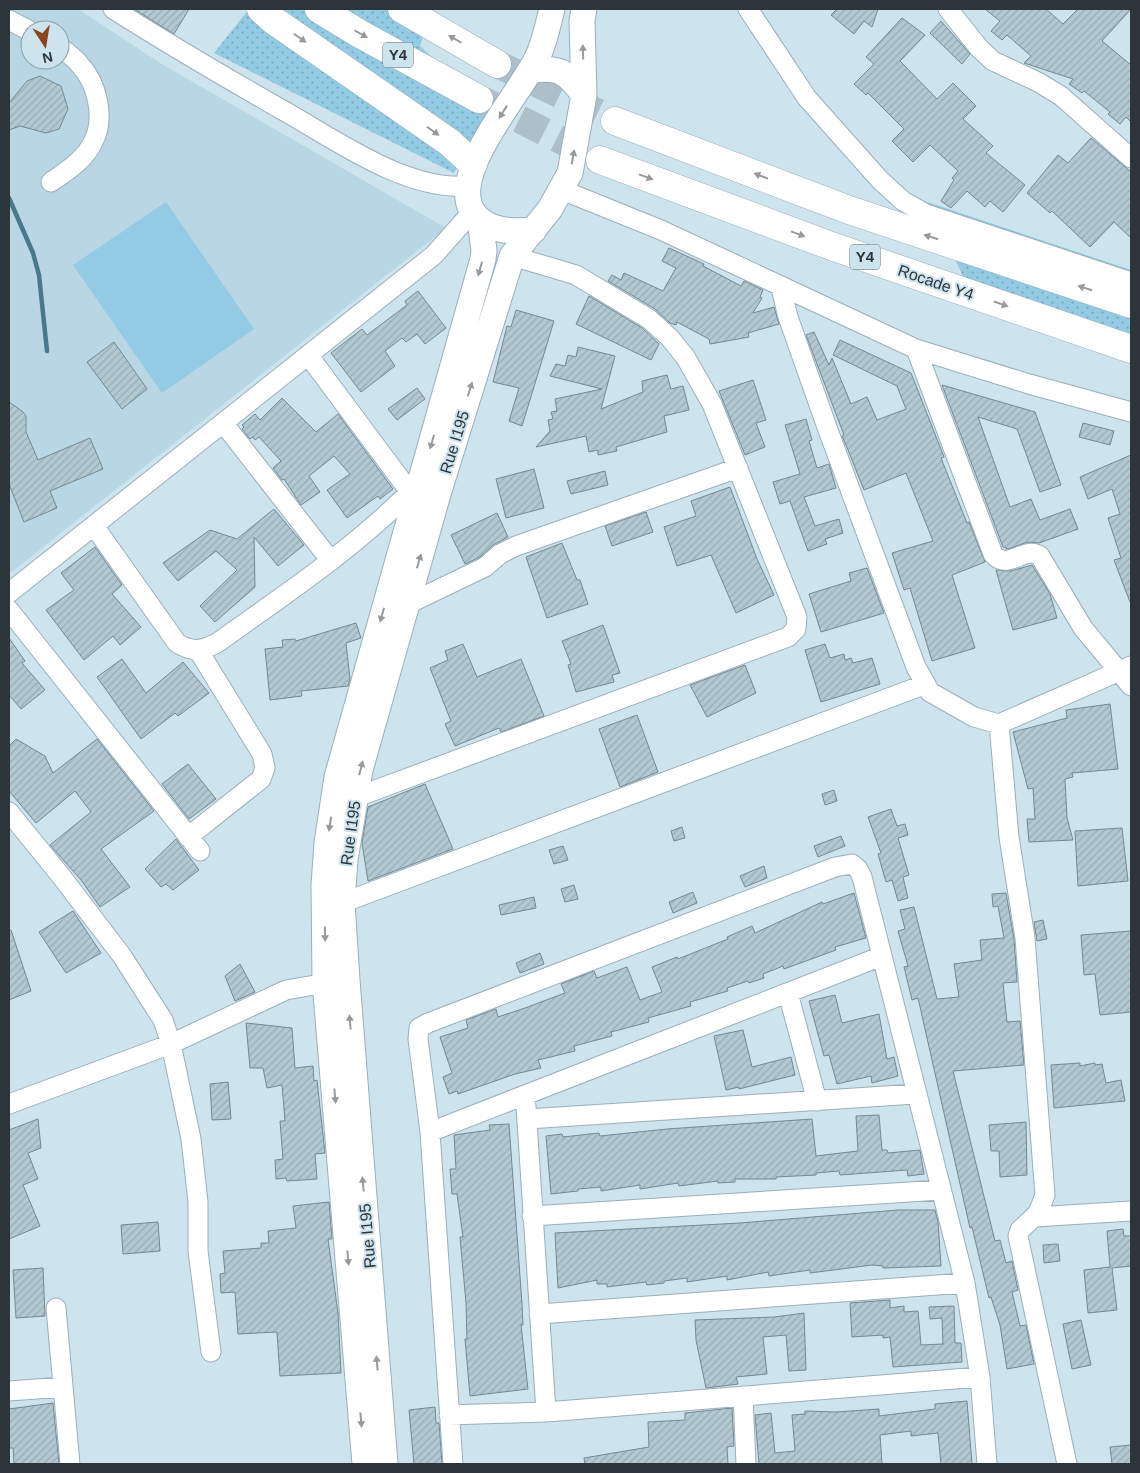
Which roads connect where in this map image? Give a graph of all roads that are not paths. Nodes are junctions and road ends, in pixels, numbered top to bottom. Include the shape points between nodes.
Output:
1 (112, 9) edge
2 (261, 9) edge
3 (319, 9) edge
4 (402, 9) edge
5 (552, 9) edge
6 (584, 9) edge
7 (748, 9) edge
8 (948, 9) edge
9 (70, 56) edge
10 (497, 64) tunnel mouth
11 (530, 71) junction
12 (584, 94) junction
13 (479, 99) tunnel mouth
14 (615, 120) tunnel mouth
15 (1131, 158) edge
16 (600, 160) tunnel mouth
17 (470, 175) junction
18 (51, 182) dead end
19 (562, 190) junction
20 (476, 216) junction
21 (534, 230) junction
22 (512, 256) junction
23 (1131, 282) edge
24 (781, 288) junction
25 (1131, 304) edge
26 (916, 349) junction
27 (1131, 349) edge
28 (308, 355) junction
29 (1131, 412) edge
30 (224, 424) junction
31 (738, 468) junction
32 (422, 493) junction
33 (94, 526) junction
34 (331, 561) junction
35 (9, 593) edge
36 (406, 605) junction
37 (9, 610) edge
38 (198, 650) junction
39 (1124, 669) edge
40 (926, 684) junction
41 (1131, 686) edge
42 (999, 724) junction
43 (354, 798) junction
44 (9, 812) edge
45 (342, 903) junction
46 (882, 956) junction
47 (336, 981) junction
48 (788, 993) junction
49 (171, 1044) junction
50 (916, 1094) junction
51 (525, 1096) junction
52 (817, 1101) junction
53 (9, 1104) edge
54 (527, 1119) junction
55 (430, 1132) junction
56 (941, 1190) junction
57 (1131, 1211) edge
58 (532, 1216) junction
59 (1035, 1217) junction
60 (965, 1283) junction
61 (56, 1308) dead end
62 (539, 1314) junction
63 (211, 1352) dead end
64 (980, 1377) junction
65 (63, 1387) junction
66 (9, 1391) edge
67 (743, 1396) junction
68 (546, 1412) junction
69 (449, 1415) junction
70 (70, 1464) edge
71 (365, 1464) edge
72 (385, 1464) edge
73 (453, 1464) edge
74 (746, 1464) edge
75 (987, 1464) edge
76 (1067, 1464) edge

1 - 17 street via 366,157 427,183 450,188
2 -> 17 highway via 449,142
3 -> 13 highway, Y4
10 -> 4 highway, Y4
5 - 11 main road via 538,56
12 -> 6 main road, Rue I195
7 - 23 street via 807,98 880,180 903,201 926,214
8 - 15 street via 993,61 1061,96
9 - 18 street via 92,81 100,116 94,140 77,163
11 - 12 main road via 550,68 561,71
11 -> 17 main road via 501,114
19 -> 12 main road, Rue I195 via 570,172
25 -> 14 highway, Y4 via 849,210
16 -> 27 highway, Rocade Y4 / Y4 via 834,247
17 - 20 main road, Rue I195
19 - 21 main road, Rue I195
19 - 24 street via 661,230
20 - 21 main road via 496,229
20 - 28 street via 434,255
20 -> 32 main road, Rue I195 via 483,259
21 - 22 main road, Rue I195
22 - 31 street via 576,275 649,319 670,338 686,358 712,404
32 -> 22 main road, Rue I195
24 - 26 street
24 - 40 street via 828,430 916,667
26 - 29 street
26 - 39 street via 993,554 997,560 1005,562 1030,553 1040,556 1083,628
28 - 30 street
28 - 32 street
30 - 33 street
30 - 34 street
31 - 36 street via 516,546 485,567
31 - 43 street via 797,617 796,629 788,637
32 - 34 street via 383,519
36 -> 32 main road, Rue I195
32 -> 47 main road, Rue I195 via 337,777 324,885
33 - 35 street
33 - 38 street via 177,643 187,649
34 - 38 street via 217,643
43 -> 36 main road, Rue I195
37 - 38 street via 194,844 260,779 265,768 262,754
39 - 41 street
39 - 42 street
40 - 42 street via 930,692 974,717
40 - 45 street
42 - 59 street via 1010,837 1025,938 1045,1195
43 - 45 main road, Rue I195
44 - 49 street via 122,956 163,1020
45 - 47 main road, Rue I195
46 - 48 street
46 - 50 street
46 - 55 street via 862,878 852,864 844,865 428,1023 420,1028 418,1039
47 - 49 street via 286,990
47 -> 71 main road, Rue I195
72 -> 47 main road, Rue I195
48 - 51 street
48 - 52 street
49 - 53 street
49 - 63 street via 191,1139 198,1202 198,1251
50 - 52 street
50 - 56 street
51 - 54 street
51 - 55 street
52 - 54 street
54 - 58 street
55 - 69 street
56 - 58 street
56 - 60 street
57 - 59 street
58 - 62 street
59 - 76 street via 1020,1230 1018,1236
60 - 62 street
60 - 64 street
61 - 65 street
62 - 68 street
64 - 67 street
64 - 75 street
65 - 66 street
65 - 70 street
67 - 68 street
67 - 74 street
68 - 69 street
69 - 73 street

